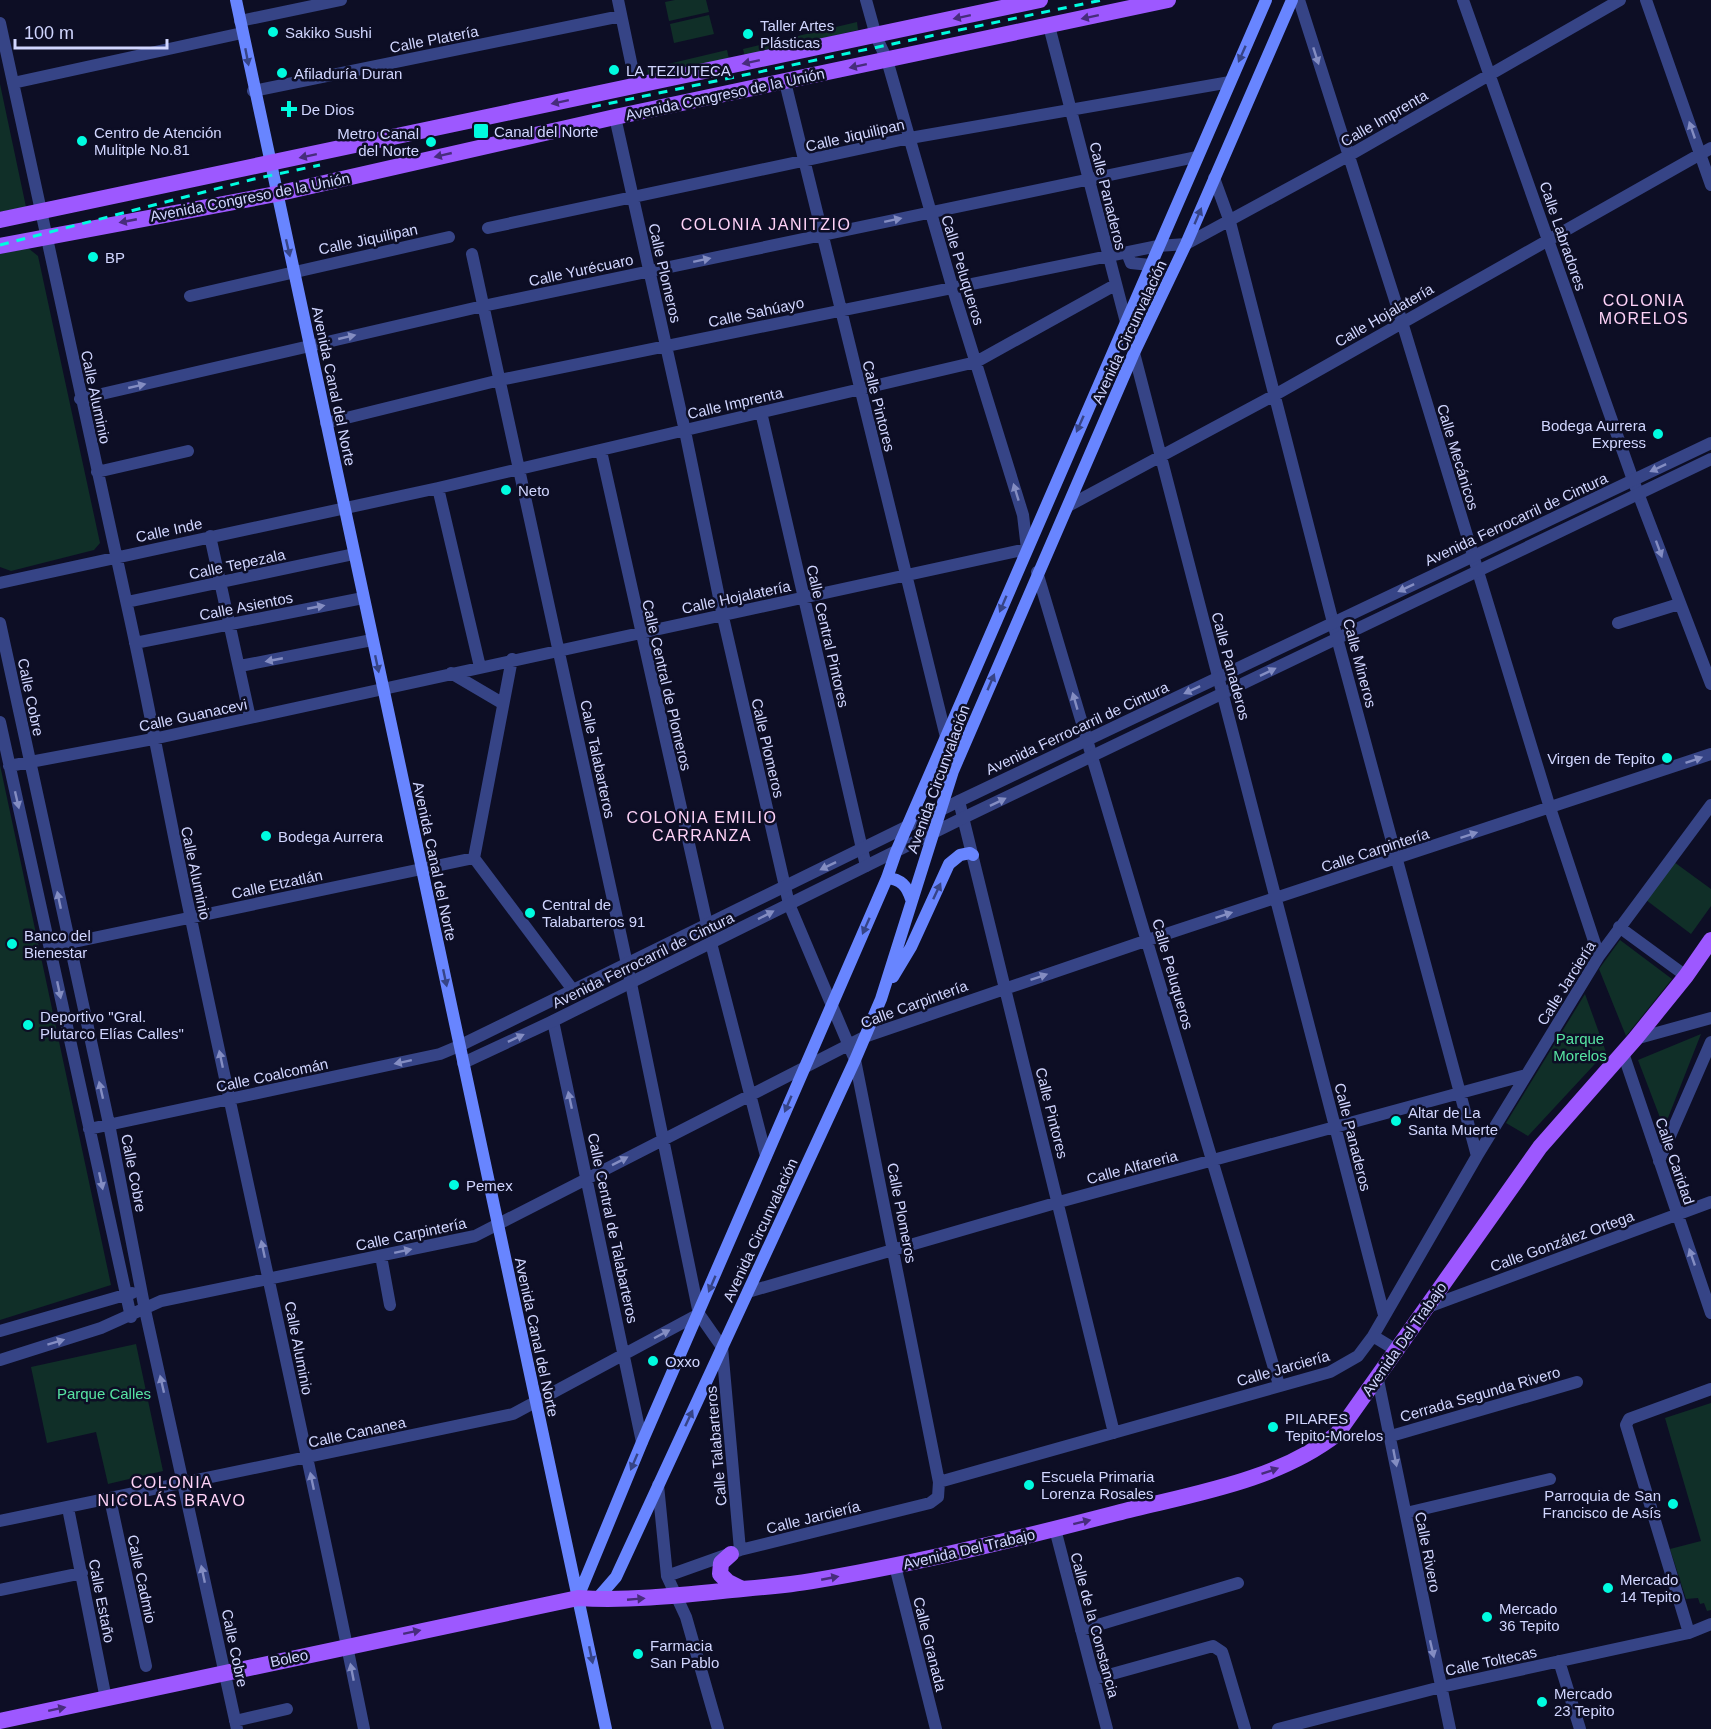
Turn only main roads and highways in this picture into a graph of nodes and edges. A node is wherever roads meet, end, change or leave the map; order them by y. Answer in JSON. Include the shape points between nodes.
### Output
{"nodes":[{"id":1,"x":236,"y":0,"type":"edge"},
{"id":2,"x":1040,"y":0,"type":"edge"},
{"id":3,"x":1168,"y":0,"type":"edge"},
{"id":4,"x":1266,"y":0,"type":"edge"},
{"id":5,"x":1292,"y":0,"type":"edge"},
{"id":6,"x":270,"y":164,"type":"junction"},
{"id":7,"x":276,"y":194,"type":"junction"},
{"id":8,"x":0,"y":220,"type":"edge"},
{"id":9,"x":0,"y":246,"type":"edge"},
{"id":10,"x":973,"y":855,"type":"road end"},
{"id":11,"x":887,"y":878,"type":"junction"},
{"id":12,"x":911,"y":899,"type":"junction"},
{"id":13,"x":1711,"y":940,"type":"edge"},
{"id":14,"x":880,"y":999,"type":"junction"},
{"id":15,"x":735,"y":1552,"type":"road end"},
{"id":16,"x":742,"y":1589,"type":"junction"},
{"id":17,"x":578,"y":1598,"type":"junction"},
{"id":18,"x":596,"y":1600,"type":"junction"},
{"id":19,"x":0,"y":1721,"type":"edge"},
{"id":20,"x":606,"y":1729,"type":"edge"}],
"edges":[{"from":1,"to":6,"type":"main road","name":"Avenida Canal del Norte","one_way":true},
{"from":2,"to":6,"type":"main road","name":"Avenida Congreso de la Unión","one_way":true},
{"from":3,"to":7,"type":"main road","name":"Avenida Congreso de la Unión","one_way":true,"via":[[615,117]]},
{"from":4,"to":11,"type":"main road","name":"Avenida Circunvalación","one_way":true},
{"from":12,"to":5,"type":"main road","name":"Avenida Circunvalación","one_way":true,"via":[[938,812],[1037,573]]},
{"from":6,"to":7,"type":"main road","name":"Avenida Canal del Norte"},
{"from":6,"to":8,"type":"main road","name":"Avenida Congreso de la Unión"},
{"from":7,"to":9,"type":"main road","name":"Avenida Congreso de la Unión","one_way":true},
{"from":7,"to":17,"type":"main road","name":"Avenida Canal del Norte","one_way":true},
{"from":14,"to":10,"type":"main road","one_way":true,"via":[[911,947],[949,864],[960,855]]},
{"from":11,"to":12,"type":"main road","via":[[904,884]]},
{"from":11,"to":17,"type":"main road","name":"Avenida Circunvalación","one_way":true},
{"from":12,"to":14,"type":"main road","name":"Avenida Circunvalación"},
{"from":16,"to":13,"type":"main road","name":"Avenida Del Trabajo","one_way":true,"via":[[810,1582],[895,1566],[1055,1529],[1221,1486],[1278,1468],[1314,1451],[1337,1434],[1540,1147],[1635,1039]]},
{"from":18,"to":14,"type":"main road","name":"Avenida Circunvalación","one_way":true,"via":[[616,1577]]},
{"from":15,"to":16,"type":"main road","via":[[721,1563],[720,1574]]},
{"from":18,"to":16,"type":"main road","name":"Avenida Del Trabajo","one_way":true},
{"from":17,"to":18,"type":"main road","name":"Avenida Del Trabajo"},
{"from":19,"to":17,"type":"main road","name":"Boleo","one_way":true},
{"from":17,"to":20,"type":"main road","name":"Avenida Canal del Norte","one_way":true}]}
